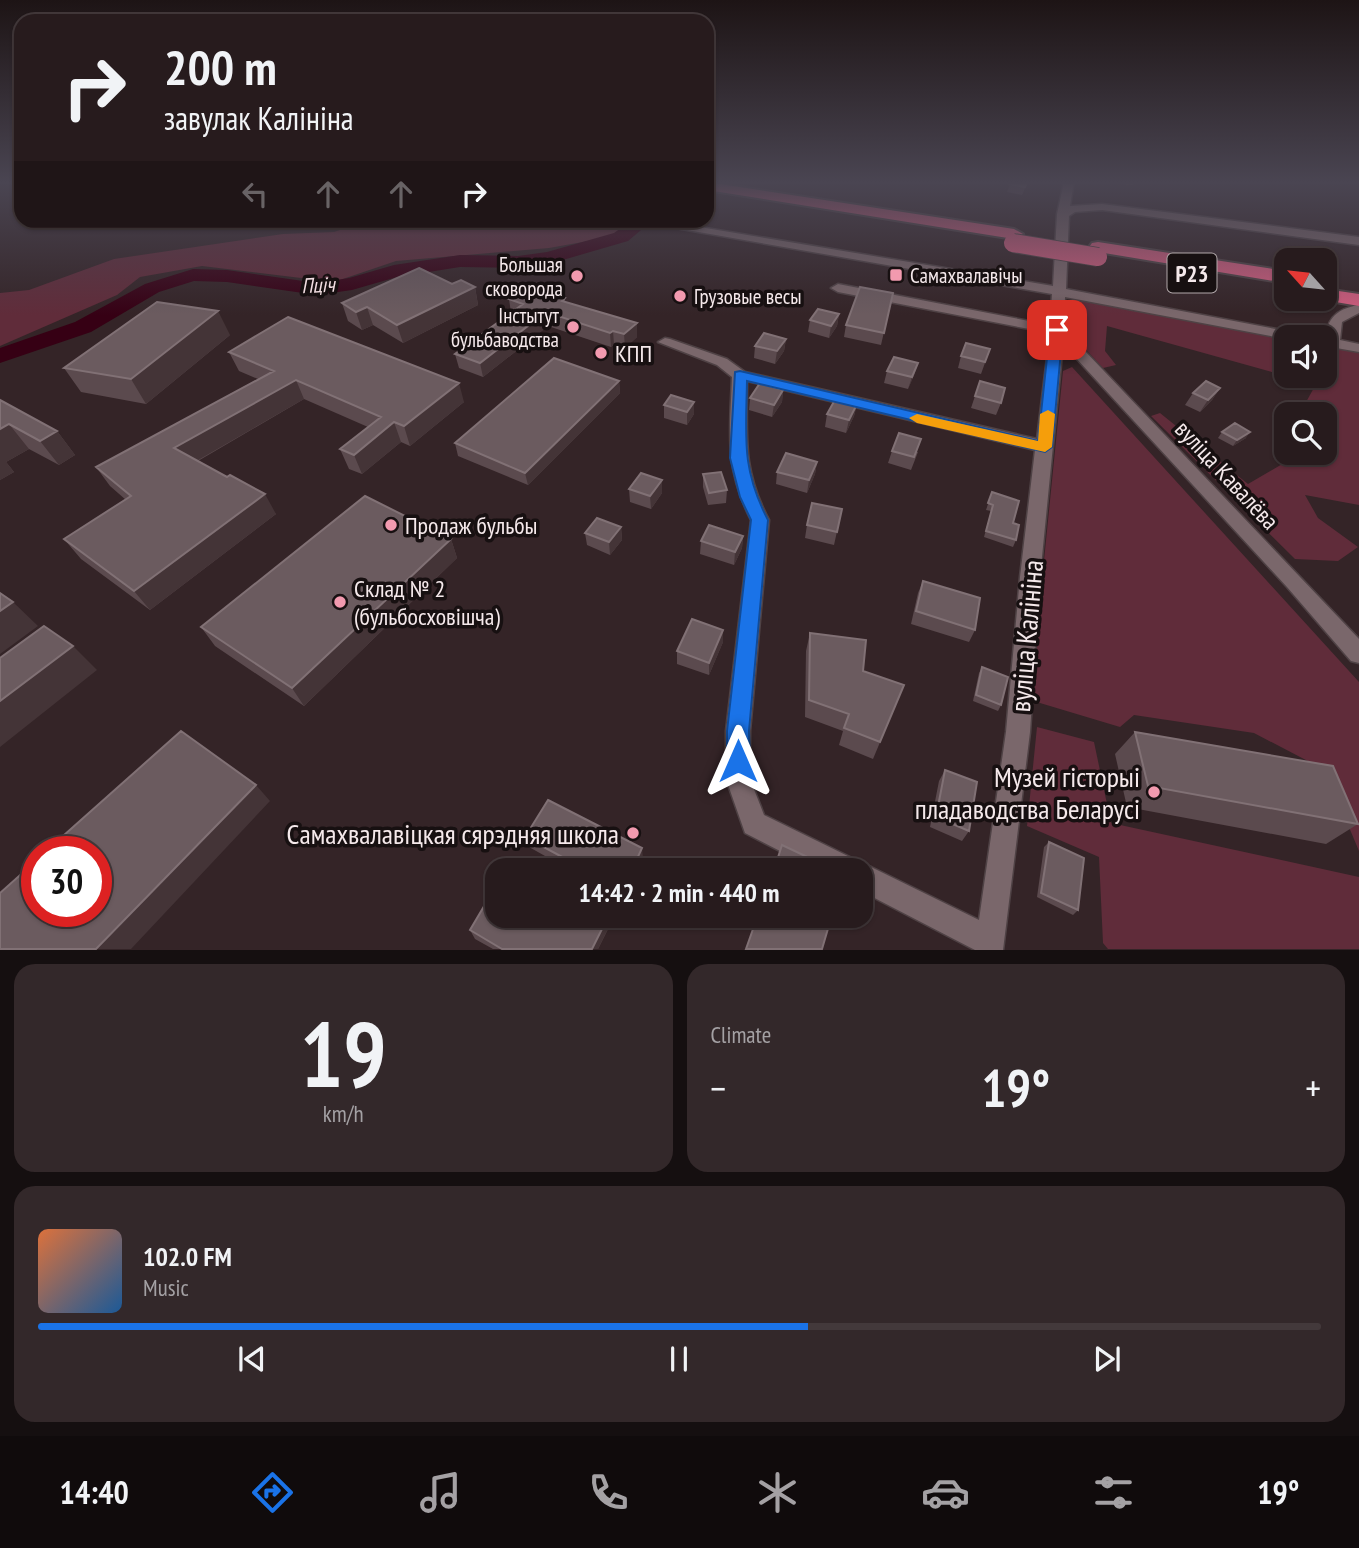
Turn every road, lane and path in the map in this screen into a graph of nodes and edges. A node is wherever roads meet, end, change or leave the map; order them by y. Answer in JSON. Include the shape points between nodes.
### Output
{"nodes":[{"id":1,"x":935,"y":226,"type":"edge"},
{"id":2,"x":1062,"y":226,"type":"edge"},
{"id":3,"x":1248,"y":226,"type":"edge"},
{"id":4,"x":675,"y":228,"type":"edge"},
{"id":5,"x":1359,"y":241,"type":"edge"},
{"id":6,"x":1098,"y":252,"type":"junction"},
{"id":7,"x":1274,"y":276,"type":"edge"},
{"id":8,"x":1274,"y":286,"type":"edge"},
{"id":9,"x":1337,"y":286,"type":"edge"},
{"id":10,"x":838,"y":288,"type":"dead end"},
{"id":11,"x":1359,"y":289,"type":"edge"},
{"id":12,"x":1057,"y":291,"type":"junction"},
{"id":13,"x":1337,"y":297,"type":"edge"},
{"id":14,"x":1359,"y":300,"type":"edge"},
{"id":15,"x":1359,"y":309,"type":"edge"},
{"id":16,"x":1332,"y":325,"type":"edge"},
{"id":17,"x":1057,"y":330,"type":"junction"},
{"id":18,"x":1274,"y":333,"type":"edge"},
{"id":19,"x":664,"y":342,"type":"dead end"},
{"id":20,"x":1337,"y":344,"type":"edge"},
{"id":21,"x":1359,"y":348,"type":"edge"},
{"id":22,"x":740,"y":375,"type":"junction"},
{"id":23,"x":1045,"y":447,"type":"junction"},
{"id":24,"x":1359,"y":654,"type":"edge"},
{"id":25,"x":822,"y":858,"type":"edge"},
{"id":26,"x":873,"y":883,"type":"edge"},
{"id":27,"x":989,"y":945,"type":"edge"}],
"edges":[{"from":1,"to":6,"type":"highway","number":"Р23","bridge":true},
{"from":2,"to":12,"type":"street","name":"вуліца Калініна"},
{"from":3,"to":5,"type":"street"},
{"from":4,"to":12,"type":"street"},
{"from":6,"to":7,"type":"highway","number":"Р23"},
{"from":6,"to":8,"type":"highway","number":"Р23"},
{"from":9,"to":11,"type":"highway"},
{"from":10,"to":17,"type":"street"},
{"from":12,"to":17,"type":"street","name":"вуліца Калініна"},
{"from":12,"to":18,"type":"street"},
{"from":13,"to":14,"type":"highway"},
{"from":15,"to":16,"type":"street"},
{"from":17,"to":23,"type":"street","name":"вуліца Калініна"},
{"from":17,"to":24,"type":"street","name":"вуліца Кавалёва"},
{"from":19,"to":22,"type":"street","via":[[722,362]]},
{"from":20,"to":21,"type":"street"},
{"from":22,"to":23,"type":"street"},
{"from":22,"to":25,"type":"street","via":[[738,458],[748,497],[760,520],[738,731],[738,779],[754,824]]},
{"from":23,"to":27,"type":"street","name":"вуліца Калініна","via":[[1018,732]]},
{"from":26,"to":27,"type":"street","name":"вуліца Калініна"}]}
